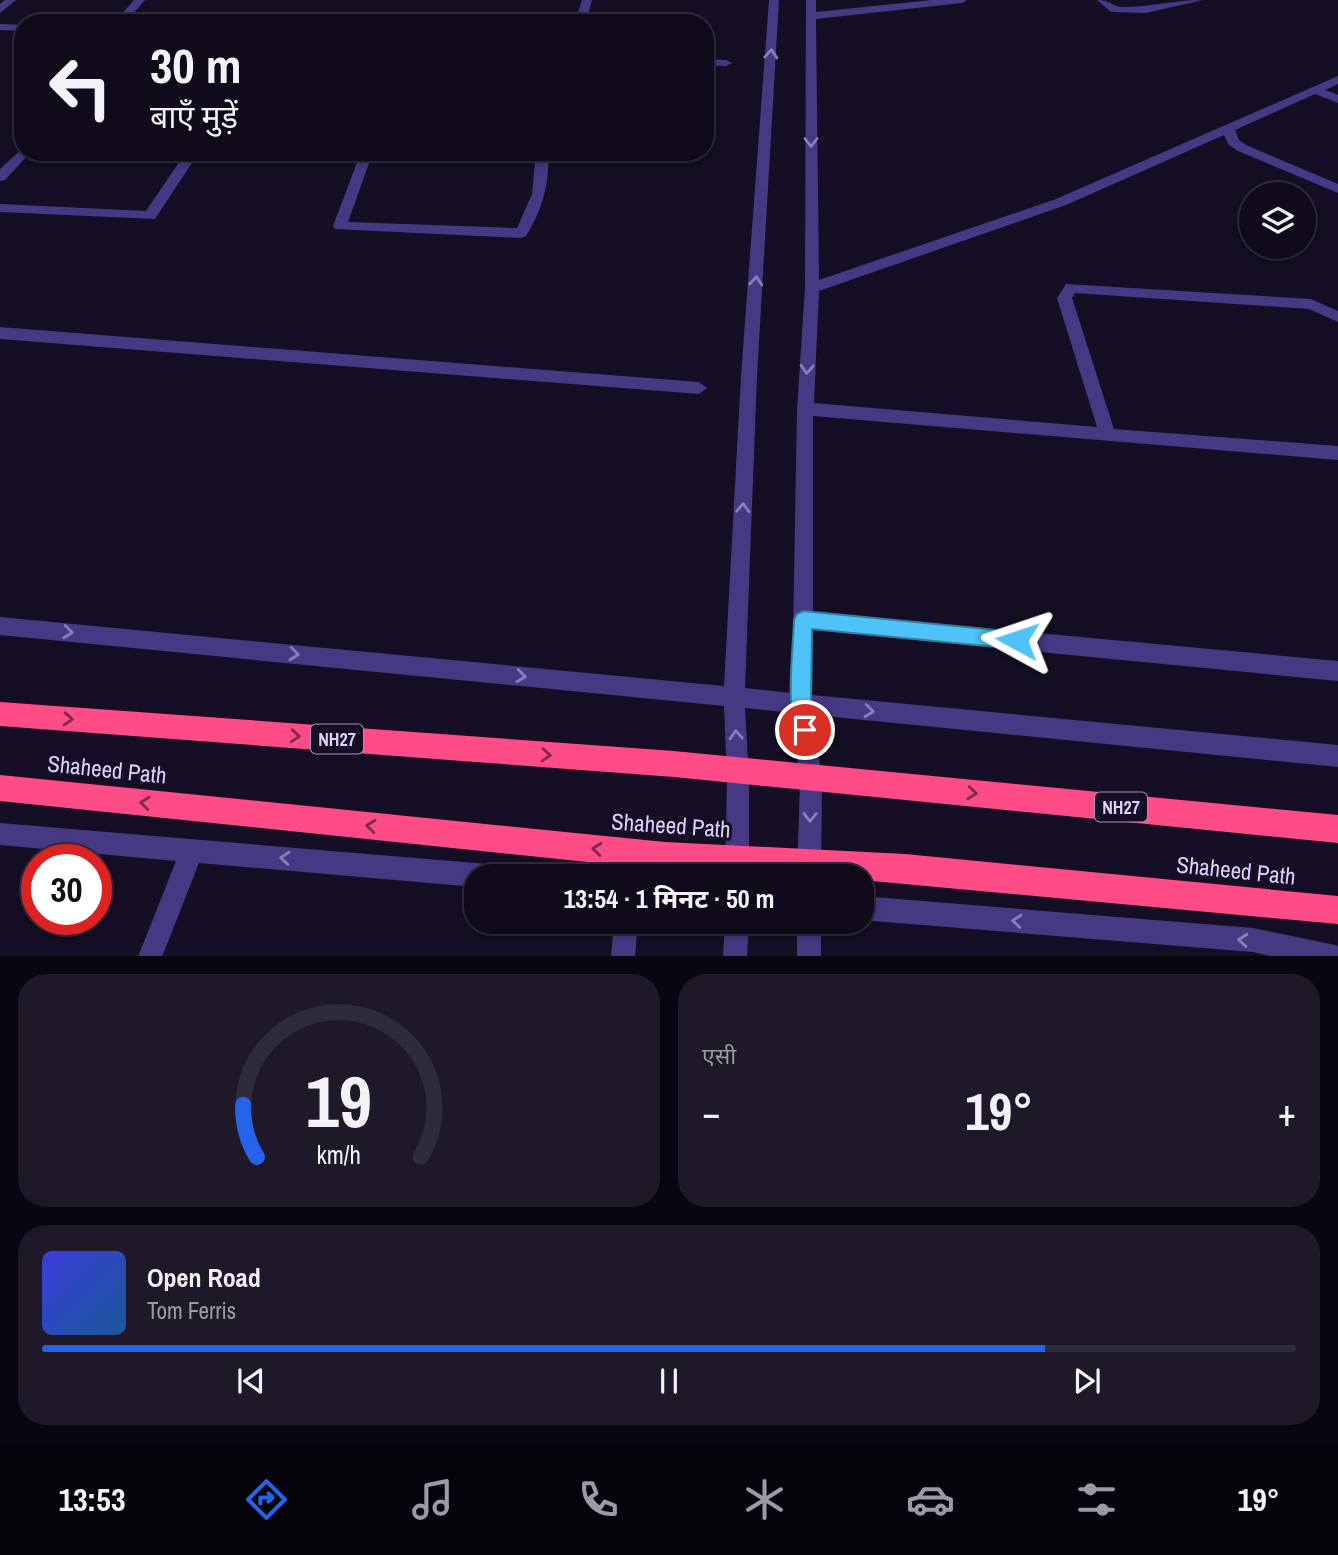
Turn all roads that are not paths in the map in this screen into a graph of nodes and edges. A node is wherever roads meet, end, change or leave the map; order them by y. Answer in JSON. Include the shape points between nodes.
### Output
{"nodes":[{"id":1,"x":11,"y":0,"type":"edge"},
{"id":2,"x":140,"y":0,"type":"edge"},
{"id":3,"x":774,"y":0,"type":"edge"},
{"id":4,"x":961,"y":0,"type":"edge"},
{"id":5,"x":1102,"y":0,"type":"edge"},
{"id":6,"x":1198,"y":0,"type":"edge"},
{"id":7,"x":811,"y":8,"type":"edge"},
{"id":8,"x":0,"y":10,"type":"edge"},
{"id":9,"x":127,"y":14,"type":"edge"},
{"id":10,"x":714,"y":62,"type":"edge"},
{"id":11,"x":726,"y":62,"type":"dead end"},
{"id":12,"x":1338,"y":80,"type":"edge"},
{"id":13,"x":1315,"y":90,"type":"junction"},
{"id":14,"x":1338,"y":99,"type":"edge"},
{"id":15,"x":1228,"y":129,"type":"junction"},
{"id":16,"x":15,"y":161,"type":"edge"},
{"id":17,"x":187,"y":161,"type":"edge"},
{"id":18,"x":365,"y":161,"type":"edge"},
{"id":19,"x":543,"y":161,"type":"edge"},
{"id":20,"x":0,"y":177,"type":"edge"},
{"id":21,"x":1338,"y":189,"type":"edge"},
{"id":22,"x":0,"y":208,"type":"edge"},
{"id":23,"x":812,"y":288,"type":"junction"},
{"id":24,"x":1338,"y":317,"type":"edge"},
{"id":25,"x":0,"y":333,"type":"edge"},
{"id":26,"x":699,"y":388,"type":"dead end"},
{"id":27,"x":805,"y":409,"type":"junction"},
{"id":28,"x":1108,"y":435,"type":"junction"},
{"id":29,"x":1338,"y":453,"type":"edge"},
{"id":30,"x":803,"y":620,"type":"junction"},
{"id":31,"x":0,"y":625,"type":"edge"},
{"id":32,"x":1338,"y":671,"type":"edge"},
{"id":33,"x":734,"y":697,"type":"junction"},
{"id":34,"x":802,"y":704,"type":"junction"},
{"id":35,"x":0,"y":714,"type":"edge"},
{"id":36,"x":1338,"y":757,"type":"edge"},
{"id":37,"x":0,"y":788,"type":"edge"},
{"id":38,"x":1338,"y":829,"type":"edge"},
{"id":39,"x":0,"y":834,"type":"edge"},
{"id":40,"x":192,"y":850,"type":"junction"},
{"id":41,"x":737,"y":864,"type":"edge"},
{"id":42,"x":810,"y":864,"type":"edge"},
{"id":43,"x":464,"y":874,"type":"edge"},
{"id":44,"x":874,"y":909,"type":"edge"},
{"id":45,"x":1338,"y":910,"type":"edge"},
{"id":46,"x":625,"y":934,"type":"edge"},
{"id":47,"x":736,"y":934,"type":"edge"},
{"id":48,"x":809,"y":934,"type":"edge"},
{"id":49,"x":150,"y":956,"type":"edge"},
{"id":50,"x":623,"y":956,"type":"edge"},
{"id":51,"x":735,"y":956,"type":"edge"},
{"id":52,"x":808,"y":956,"type":"edge"},
{"id":53,"x":1330,"y":956,"type":"edge"}],
"edges":[{"from":1,"to":8,"type":"street"},
{"from":2,"to":9,"type":"street"},
{"from":33,"to":3,"type":"street","one_way":true},
{"from":4,"to":7,"type":"street"},
{"from":5,"to":6,"type":"street","via":[[1115,10],[1146,10]]},
{"from":7,"to":23,"type":"street","one_way":true},
{"from":10,"to":11,"type":"street"},
{"from":12,"to":13,"type":"street"},
{"from":13,"to":14,"type":"street"},
{"from":13,"to":15,"type":"street"},
{"from":15,"to":21,"type":"street","via":[[1242,148]]},
{"from":15,"to":23,"type":"street","via":[[1061,202]]},
{"from":16,"to":20,"type":"street"},
{"from":17,"to":22,"type":"street","via":[[150,216]]},
{"from":18,"to":19,"type":"street","via":[[340,226],[521,233],[532,217]]},
{"from":23,"to":27,"type":"street","one_way":true},
{"from":24,"to":28,"type":"street","via":[[1311,304],[1071,288],[1064,298]]},
{"from":25,"to":26,"type":"street"},
{"from":27,"to":28,"type":"street"},
{"from":27,"to":30,"type":"street"},
{"from":28,"to":29,"type":"street"},
{"from":30,"to":32,"type":"street"},
{"from":30,"to":34,"type":"street"},
{"from":31,"to":33,"type":"street","one_way":true},
{"from":33,"to":34,"type":"street"},
{"from":41,"to":33,"type":"street","one_way":true},
{"from":34,"to":36,"type":"street","one_way":true},
{"from":34,"to":42,"type":"street","one_way":true,"via":[[811,781]]},
{"from":35,"to":38,"type":"highway","number":"NH27","one_way":true,"via":[[674,764]]},
{"from":45,"to":37,"type":"highway","name":"Shaheed Path","one_way":true,"via":[[905,868],[665,856]]},
{"from":39,"to":40,"type":"street"},
{"from":43,"to":40,"type":"street","one_way":true},
{"from":40,"to":49,"type":"street"},
{"from":53,"to":44,"type":"street","one_way":true,"via":[[1253,940]]},
{"from":46,"to":50,"type":"street"},
{"from":47,"to":51,"type":"street"},
{"from":48,"to":52,"type":"street"}]}
